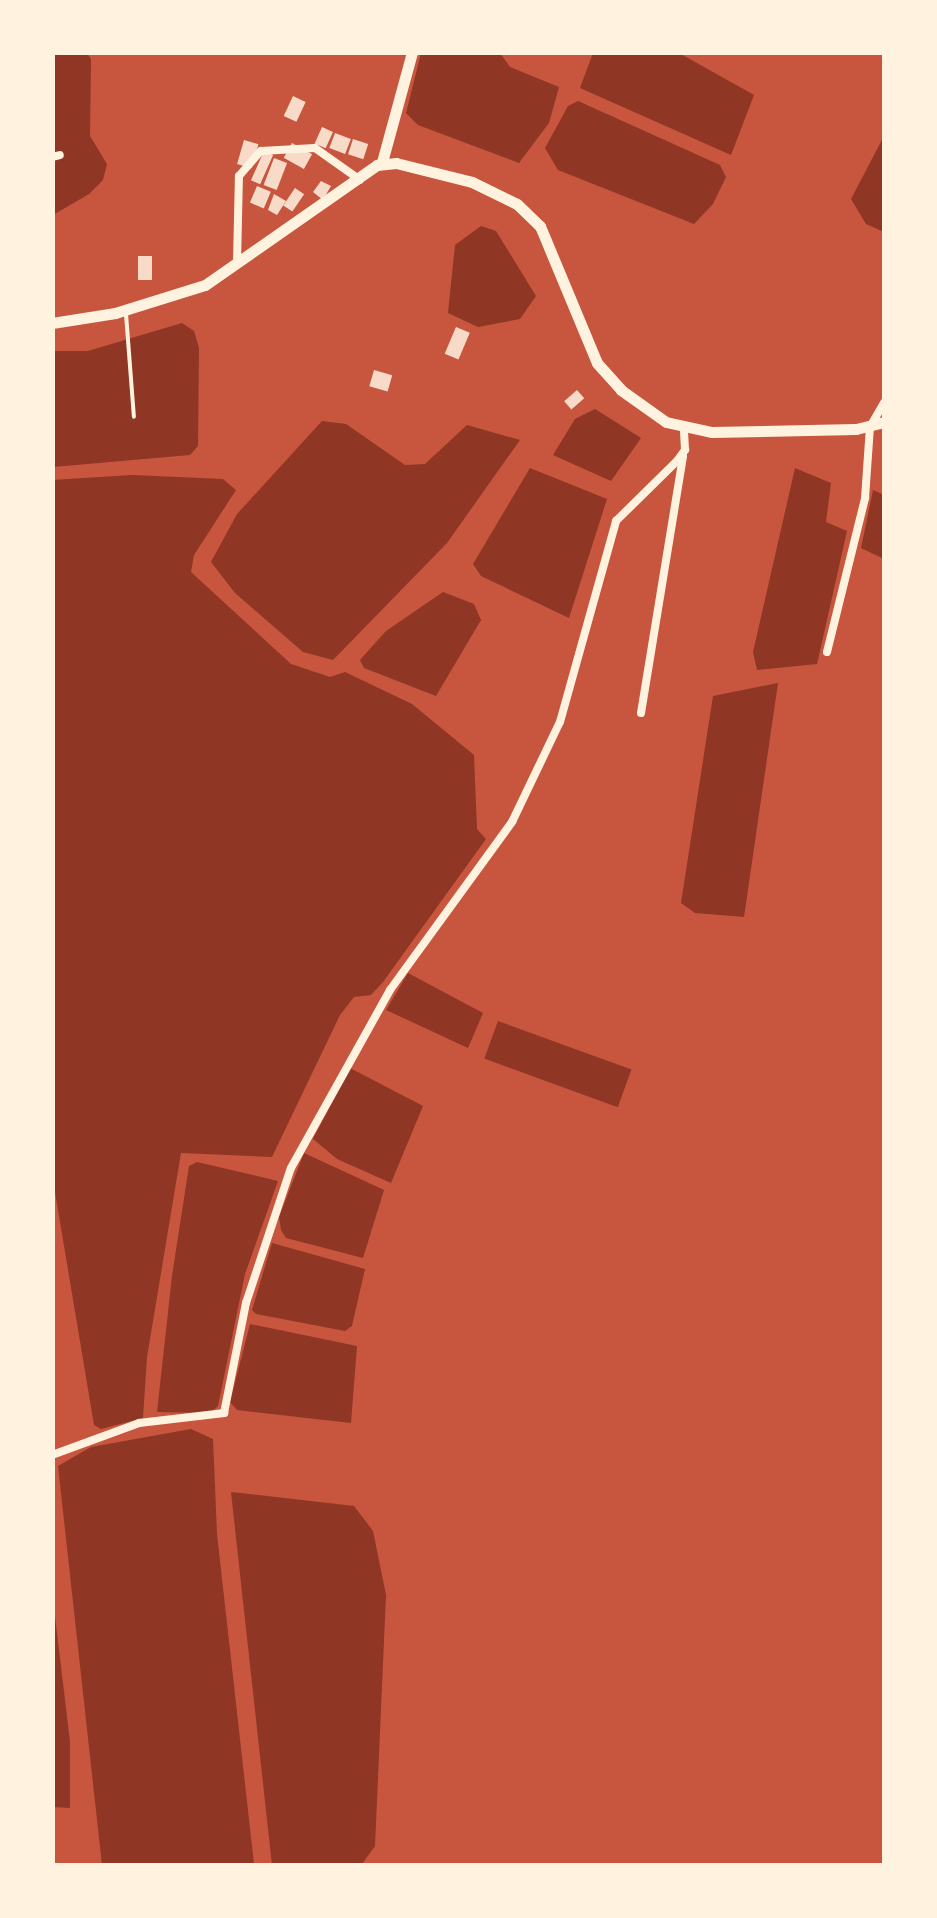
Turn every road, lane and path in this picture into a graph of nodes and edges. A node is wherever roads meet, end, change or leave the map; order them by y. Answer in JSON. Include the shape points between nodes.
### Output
{"nodes":[{"id":1,"x":412,"y":52,"type":"edge"},
{"id":2,"x":382,"y":162,"type":"junction"},
{"id":3,"x":360,"y":180,"type":"junction"},
{"id":4,"x":236,"y":262,"type":"junction"},
{"id":5,"x":126,"y":310,"type":"junction"},
{"id":6,"x":52,"y":323,"type":"edge"},
{"id":7,"x":884,"y":403,"type":"edge"},
{"id":8,"x":134,"y":417,"type":"dead end"},
{"id":9,"x":884,"y":422,"type":"edge"},
{"id":10,"x":870,"y":427,"type":"junction"},
{"id":11,"x":684,"y":429,"type":"junction"},
{"id":12,"x":684,"y":450,"type":"junction"},
{"id":13,"x":827,"y":652,"type":"dead end"},
{"id":14,"x":641,"y":712,"type":"dead end"},
{"id":15,"x":52,"y":1454,"type":"edge"}],
"edges":[{"from":1,"to":2,"type":"main road"},
{"from":2,"to":3,"type":"main road"},
{"from":2,"to":11,"type":"main road","via":[[472,182],[516,204],[540,226],[608,377]]},
{"from":3,"to":4,"type":"main road"},
{"from":3,"to":4,"type":"street","via":[[314,148],[261,151],[239,176]]},
{"from":4,"to":5,"type":"main road","via":[[205,285]]},
{"from":5,"to":6,"type":"main road"},
{"from":5,"to":8,"type":"lane"},
{"from":7,"to":10,"type":"street"},
{"from":9,"to":10,"type":"main road"},
{"from":10,"to":11,"type":"main road"},
{"from":10,"to":13,"type":"street","via":[[865,498]]},
{"from":11,"to":12,"type":"street"},
{"from":12,"to":14,"type":"street"},
{"from":12,"to":15,"type":"street","via":[[616,521],[560,722],[512,822],[390,990],[291,1168],[246,1303],[224,1413],[138,1423]]}]}
